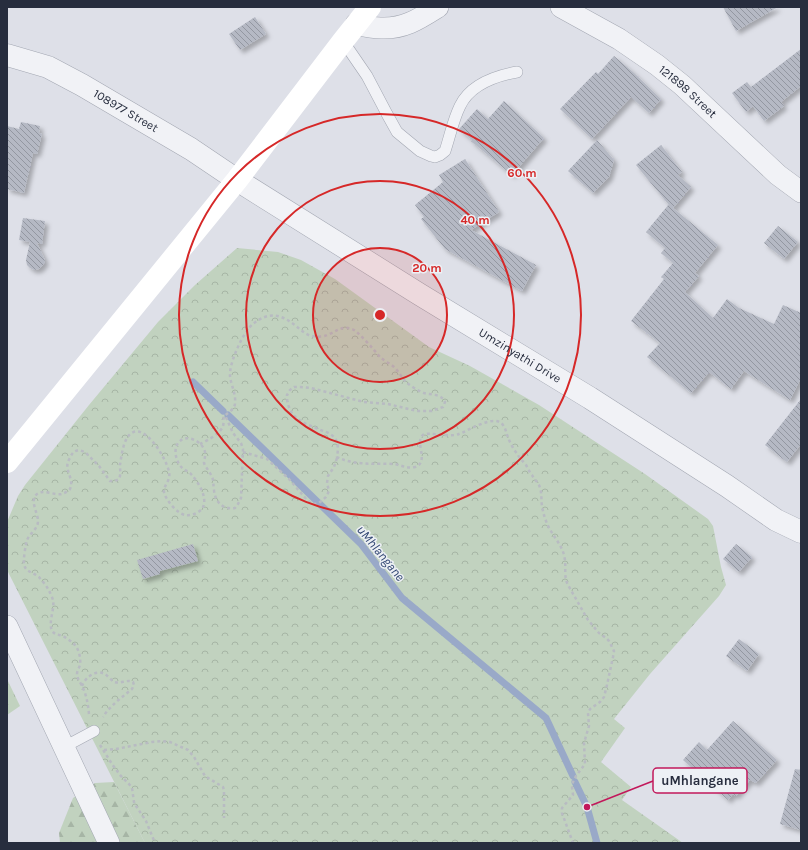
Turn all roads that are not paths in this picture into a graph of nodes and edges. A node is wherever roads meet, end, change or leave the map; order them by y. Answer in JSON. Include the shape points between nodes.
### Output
{"nodes":[{"id":1,"x":370,"y":7,"type":"edge"},
{"id":2,"x":438,"y":7,"type":"edge"},
{"id":3,"x":561,"y":7,"type":"edge"},
{"id":4,"x":349,"y":33,"type":"junction"},
{"id":5,"x":7,"y":55,"type":"edge"},
{"id":6,"x":517,"y":72,"type":"dead end"},
{"id":7,"x":237,"y":180,"type":"junction"},
{"id":8,"x":801,"y":192,"type":"edge"},
{"id":9,"x":7,"y":462,"type":"edge"},
{"id":10,"x":801,"y":532,"type":"edge"},
{"id":11,"x":7,"y":626,"type":"edge"},
{"id":12,"x":94,"y":731,"type":"road end"},
{"id":13,"x":64,"y":747,"type":"junction"},
{"id":14,"x":109,"y":843,"type":"edge"}],
"edges":[{"from":1,"to":4,"type":"main road"},
{"from":2,"to":4,"type":"street","via":[[405,25]]},
{"from":3,"to":8,"type":"street","name":"121898 Street","via":[[619,39],[657,65],[682,85],[778,175]]},
{"from":4,"to":6,"type":"lane","via":[[367,76],[397,132],[420,151],[435,157],[445,151],[465,98],[491,79]]},
{"from":4,"to":7,"type":"main road"},
{"from":5,"to":7,"type":"street","name":"108977 Street","via":[[48,67],[82,85],[192,149]]},
{"from":7,"to":9,"type":"main road"},
{"from":7,"to":10,"type":"street","name":"Umzinyathi Drive","via":[[590,398],[776,520]]},
{"from":11,"to":13,"type":"street"},
{"from":12,"to":13,"type":"lane"},
{"from":13,"to":14,"type":"street"}]}
